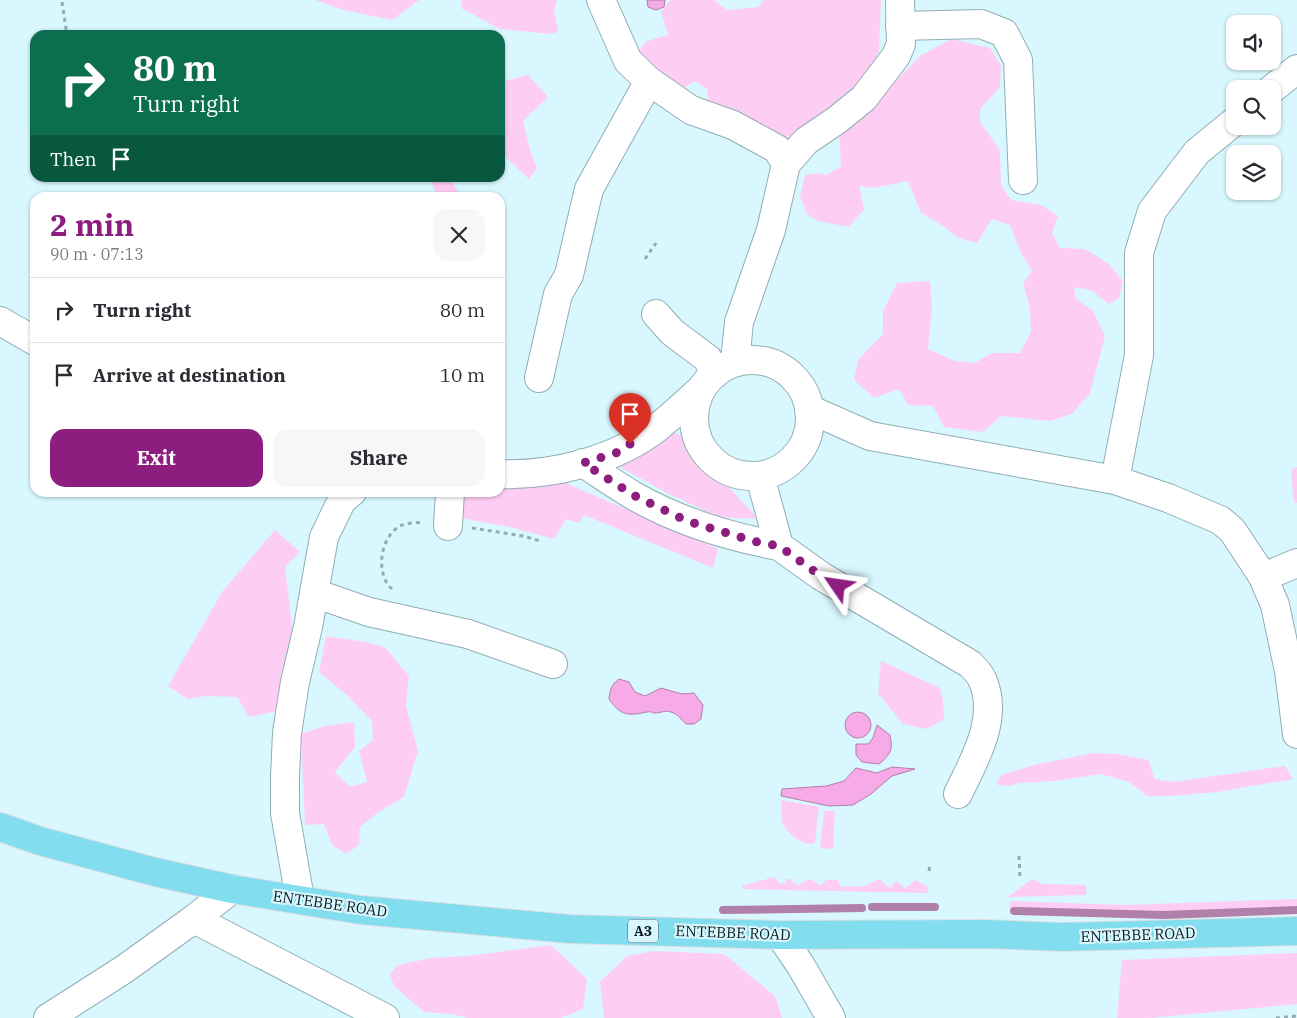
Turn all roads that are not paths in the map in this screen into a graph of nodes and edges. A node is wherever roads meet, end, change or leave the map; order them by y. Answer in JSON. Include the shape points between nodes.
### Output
{"nodes":[{"id":1,"x":601,"y":0,"type":"edge"},
{"id":2,"x":900,"y":13,"type":"edge"},
{"id":3,"x":1297,"y":68,"type":"edge"},
{"id":4,"x":648,"y":81,"type":"junction"},
{"id":5,"x":1281,"y":81,"type":"edge"},
{"id":6,"x":1226,"y":129,"type":"edge"},
{"id":7,"x":786,"y":164,"type":"junction"},
{"id":8,"x":1023,"y":180,"type":"dead end"},
{"id":9,"x":656,"y":314,"type":"dead end"},
{"id":10,"x":0,"y":321,"type":"edge"},
{"id":11,"x":30,"y":338,"type":"edge"},
{"id":12,"x":717,"y":375,"type":"junction"},
{"id":13,"x":539,"y":378,"type":"dead end"},
{"id":14,"x":809,"y":409,"type":"junction"},
{"id":15,"x":583,"y":463,"type":"junction"},
{"id":16,"x":505,"y":474,"type":"edge"},
{"id":17,"x":760,"y":476,"type":"junction"},
{"id":18,"x":1115,"y":480,"type":"junction"},
{"id":19,"x":346,"y":497,"type":"edge"},
{"id":20,"x":450,"y":497,"type":"edge"},
{"id":21,"x":448,"y":526,"type":"road end"},
{"id":22,"x":779,"y":546,"type":"junction"},
{"id":23,"x":1297,"y":563,"type":"edge"},
{"id":24,"x":1263,"y":577,"type":"junction"},
{"id":25,"x":314,"y":592,"type":"junction"},
{"id":26,"x":553,"y":664,"type":"dead end"},
{"id":27,"x":1297,"y":734,"type":"edge"},
{"id":28,"x":958,"y":794,"type":"dead end"},
{"id":29,"x":0,"y":827,"type":"edge"},
{"id":30,"x":232,"y":890,"type":"junction"},
{"id":31,"x":300,"y":899,"type":"junction"},
{"id":32,"x":194,"y":919,"type":"junction"},
{"id":33,"x":1297,"y":931,"type":"edge"},
{"id":34,"x":780,"y":935,"type":"junction"},
{"id":35,"x":48,"y":1018,"type":"edge"},
{"id":36,"x":385,"y":1018,"type":"edge"},
{"id":37,"x":831,"y":1018,"type":"edge"}],
"edges":[{"from":1,"to":4,"type":"street","via":[[628,61]]},
{"from":2,"to":7,"type":"street","via":[[901,44],[896,56],[864,98],[806,141]]},
{"from":2,"to":8,"type":"street","via":[[981,24],[1004,33],[1018,60]]},
{"from":3,"to":5,"type":"street"},
{"from":4,"to":7,"type":"street","via":[[691,110],[733,125],[777,149]]},
{"from":4,"to":13,"type":"street","via":[[589,190],[569,275],[558,294]]},
{"from":6,"to":18,"type":"street","via":[[1198,152],[1152,211],[1139,254],[1139,355]]},
{"from":7,"to":12,"type":"street","via":[[770,230]]},
{"from":9,"to":12,"type":"street","via":[[672,332],[708,359]]},
{"from":10,"to":11,"type":"street"},
{"from":12,"to":14,"type":"street","via":[[755,360],[774,364],[791,374],[803,390]]},
{"from":12,"to":15,"type":"street","via":[[657,428],[616,453]]},
{"from":12,"to":17,"type":"street","via":[[694,410],[695,431],[704,451],[719,466],[738,475]]},
{"from":14,"to":17,"type":"street","via":[[809,429],[802,448],[789,463]]},
{"from":14,"to":18,"type":"street","via":[[870,436]]},
{"from":15,"to":16,"type":"street","via":[[558,470]]},
{"from":15,"to":22,"type":"street","via":[[635,496],[687,521]]},
{"from":17,"to":22,"type":"street"},
{"from":18,"to":24,"type":"street","via":[[1220,520],[1232,530]]},
{"from":19,"to":25,"type":"street","via":[[324,537]]},
{"from":20,"to":21,"type":"street"},
{"from":22,"to":28,"type":"street","via":[[821,576],[970,664],[982,678],[989,703],[985,734]]},
{"from":23,"to":24,"type":"street"},
{"from":24,"to":27,"type":"street","via":[[1275,605],[1282,634]]},
{"from":25,"to":26,"type":"street","via":[[369,612],[468,634]]},
{"from":25,"to":31,"type":"street","via":[[295,682],[284,777],[286,812]]},
{"from":29,"to":30,"type":"main road","name":"ENTEBBE ROAD","number":"A3","via":[[154,872]]},
{"from":30,"to":31,"type":"main road","name":"ENTEBBE ROAD","number":"A3"},
{"from":30,"to":32,"type":"street"},
{"from":31,"to":34,"type":"main road","name":"ENTEBBE ROAD","number":"A3","via":[[361,910],[570,929]]},
{"from":32,"to":35,"type":"street"},
{"from":32,"to":36,"type":"street"},
{"from":33,"to":34,"type":"main road","name":"ENTEBBE ROAD","number":"A3","via":[[1062,937]]},
{"from":34,"to":37,"type":"street"}]}
